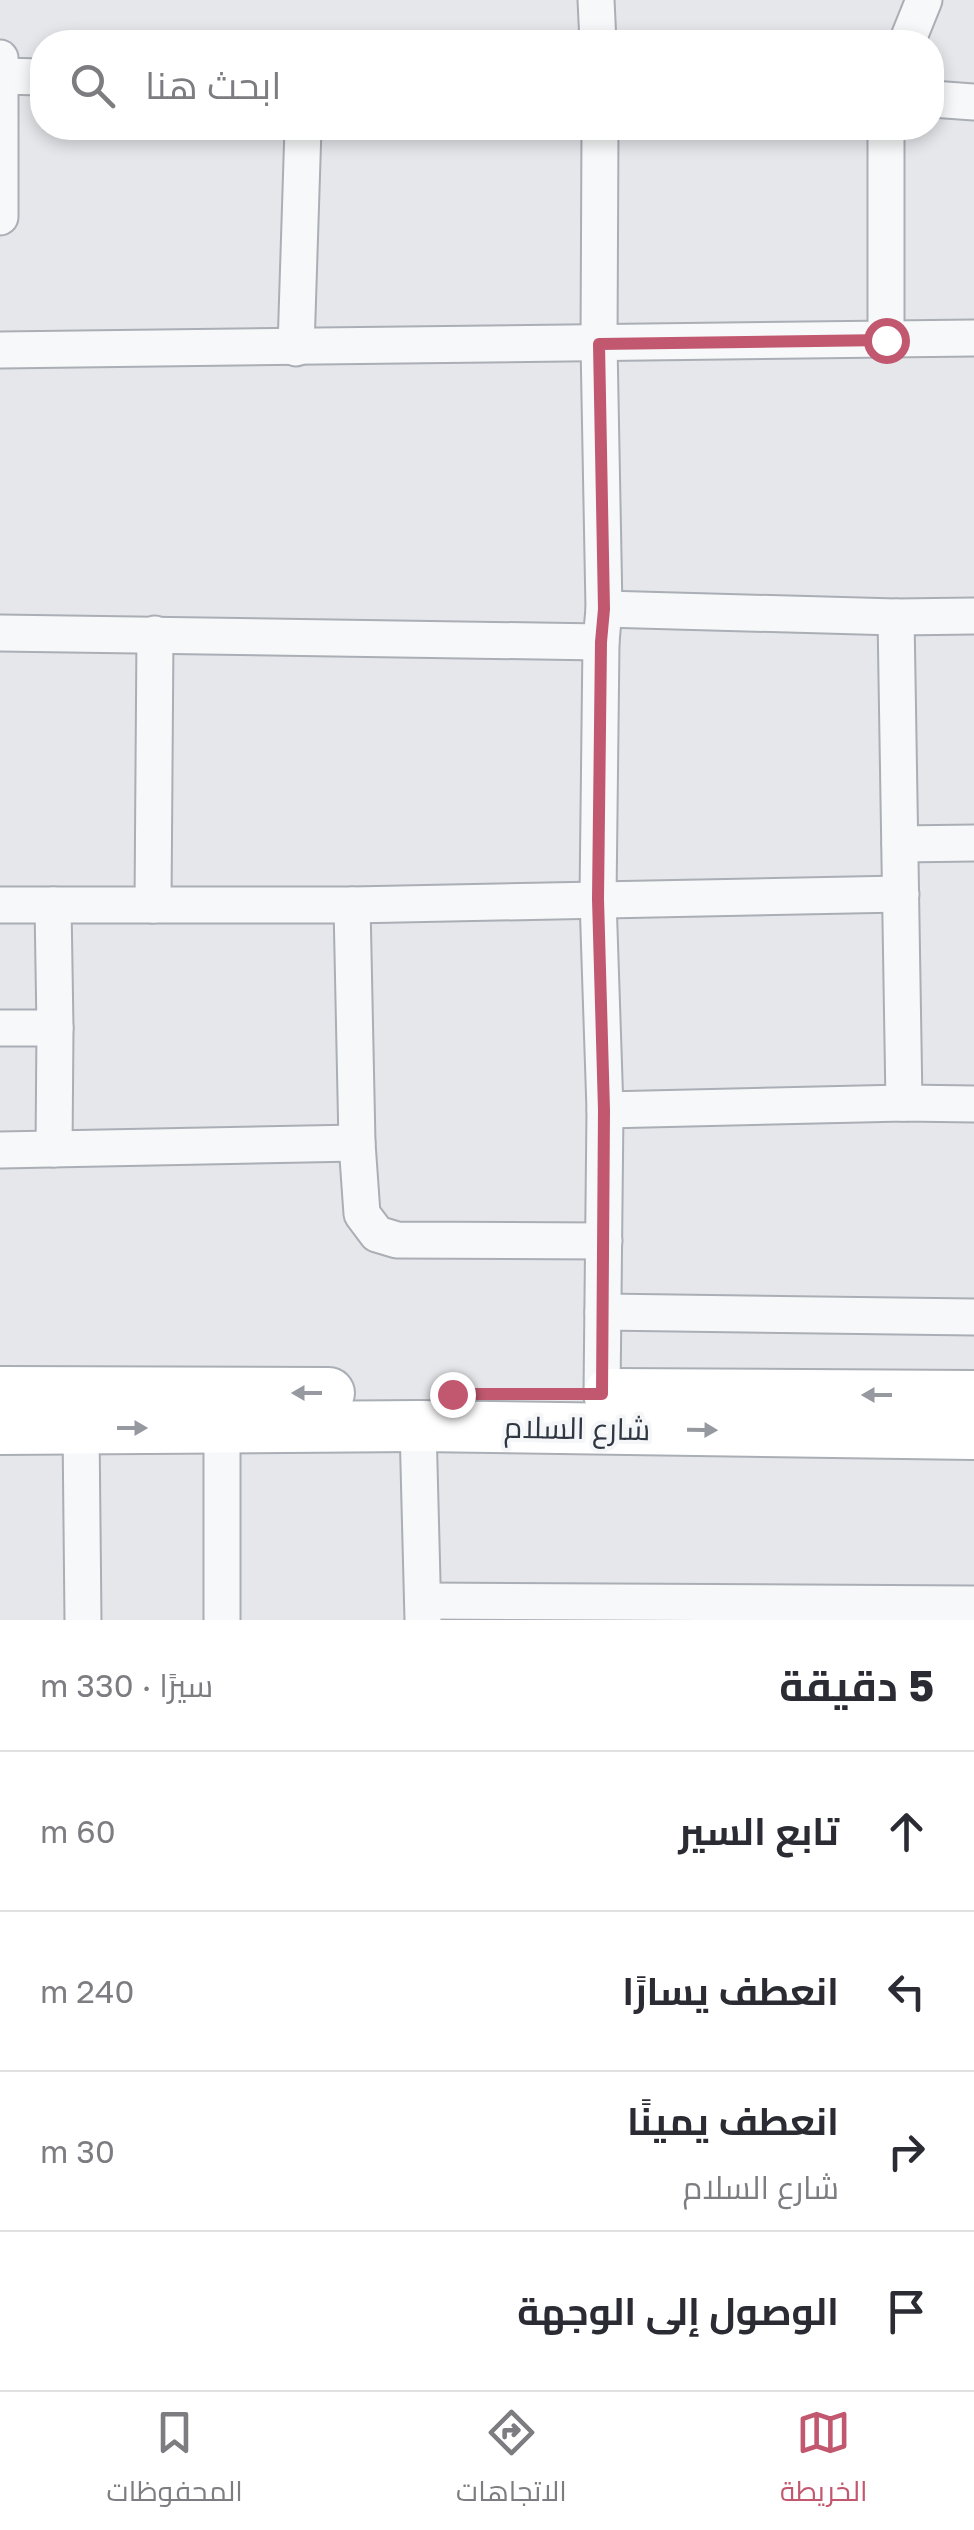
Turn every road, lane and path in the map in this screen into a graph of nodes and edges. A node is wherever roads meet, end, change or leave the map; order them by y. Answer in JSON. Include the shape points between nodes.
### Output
{"nodes":[{"id":1,"x":596,"y":0,"type":"edge"},
{"id":2,"x":924,"y":0,"type":"edge"},
{"id":3,"x":597,"y":30,"type":"edge"},
{"id":4,"x":912,"y":30,"type":"edge"},
{"id":5,"x":0,"y":58,"type":"edge"},
{"id":6,"x":0,"y":76,"type":"edge"},
{"id":7,"x":30,"y":76,"type":"edge"},
{"id":8,"x":944,"y":100,"type":"edge"},
{"id":9,"x":974,"y":102,"type":"edge"},
{"id":10,"x":303,"y":140,"type":"edge"},
{"id":11,"x":600,"y":140,"type":"edge"},
{"id":12,"x":886,"y":140,"type":"edge"},
{"id":13,"x":0,"y":218,"type":"edge"},
{"id":14,"x":974,"y":338,"type":"edge"},
{"id":15,"x":886,"y":340,"type":"junction"},
{"id":16,"x":599,"y":344,"type":"junction"},
{"id":17,"x":296,"y":348,"type":"junction"},
{"id":18,"x":0,"y":350,"type":"edge"},
{"id":19,"x":974,"y":616,"type":"edge"},
{"id":20,"x":896,"y":618,"type":"junction"},
{"id":21,"x":603,"y":626,"type":"junction"},
{"id":22,"x":0,"y":633,"type":"edge"},
{"id":23,"x":155,"y":634,"type":"junction"},
{"id":24,"x":974,"y":843,"type":"edge"},
{"id":25,"x":900,"y":844,"type":"junction"},
{"id":26,"x":901,"y":894,"type":"junction"},
{"id":27,"x":598,"y":899,"type":"junction"},
{"id":28,"x":0,"y":905,"type":"edge"},
{"id":29,"x":52,"y":905,"type":"junction"},
{"id":30,"x":352,"y":905,"type":"junction"},
{"id":31,"x":153,"y":906,"type":"junction"},
{"id":32,"x":0,"y":1028,"type":"edge"},
{"id":33,"x":55,"y":1028,"type":"junction"},
{"id":34,"x":904,"y":1103,"type":"junction"},
{"id":35,"x":974,"y":1104,"type":"edge"},
{"id":36,"x":604,"y":1110,"type":"junction"},
{"id":37,"x":357,"y":1143,"type":"junction"},
{"id":38,"x":54,"y":1149,"type":"junction"},
{"id":39,"x":0,"y":1150,"type":"edge"},
{"id":40,"x":604,"y":1241,"type":"junction"},
{"id":41,"x":603,"y":1312,"type":"junction"},
{"id":42,"x":974,"y":1317,"type":"edge"},
{"id":43,"x":0,"y":1392,"type":"edge"},
{"id":44,"x":602,"y":1394,"type":"junction"},
{"id":45,"x":974,"y":1396,"type":"edge"},
{"id":46,"x":418,"y":1426,"type":"junction"},
{"id":47,"x":81,"y":1428,"type":"junction"},
{"id":48,"x":222,"y":1428,"type":"junction"},
{"id":49,"x":0,"y":1429,"type":"edge"},
{"id":50,"x":974,"y":1434,"type":"edge"},
{"id":51,"x":974,"y":1604,"type":"edge"},
{"id":52,"x":423,"y":1610,"type":"edge"},
{"id":53,"x":83,"y":1620,"type":"edge"},
{"id":54,"x":222,"y":1620,"type":"edge"}],
"edges":[{"from":1,"to":3,"type":"street"},
{"from":2,"to":4,"type":"street"},
{"from":5,"to":6,"type":"street"},
{"from":6,"to":7,"type":"street"},
{"from":6,"to":13,"type":"street"},
{"from":8,"to":9,"type":"street"},
{"from":10,"to":17,"type":"street"},
{"from":11,"to":16,"type":"street"},
{"from":12,"to":15,"type":"street"},
{"from":14,"to":15,"type":"street"},
{"from":15,"to":16,"type":"street"},
{"from":16,"to":17,"type":"street"},
{"from":16,"to":21,"type":"street"},
{"from":17,"to":18,"type":"street"},
{"from":19,"to":20,"type":"street"},
{"from":20,"to":21,"type":"street"},
{"from":20,"to":25,"type":"street"},
{"from":21,"to":23,"type":"street"},
{"from":21,"to":27,"type":"street"},
{"from":22,"to":23,"type":"street"},
{"from":23,"to":31,"type":"street"},
{"from":24,"to":25,"type":"street"},
{"from":25,"to":26,"type":"street"},
{"from":26,"to":27,"type":"street"},
{"from":26,"to":34,"type":"street"},
{"from":27,"to":30,"type":"street"},
{"from":27,"to":36,"type":"street"},
{"from":28,"to":29,"type":"street"},
{"from":29,"to":31,"type":"street"},
{"from":29,"to":33,"type":"street"},
{"from":30,"to":31,"type":"street"},
{"from":30,"to":37,"type":"street"},
{"from":32,"to":33,"type":"street"},
{"from":33,"to":38,"type":"street"},
{"from":34,"to":35,"type":"street"},
{"from":34,"to":36,"type":"street"},
{"from":36,"to":40,"type":"street"},
{"from":37,"to":38,"type":"street"},
{"from":37,"to":40,"type":"street","via":[[362,1214],[377,1234],[398,1240]]},
{"from":38,"to":39,"type":"street"},
{"from":40,"to":41,"type":"street"},
{"from":41,"to":42,"type":"street"},
{"from":41,"to":44,"type":"street"},
{"from":44,"to":43,"type":"main road","name":"شارع السلام","one_way":true},
{"from":45,"to":44,"type":"main road","name":"شارع السلام","one_way":true},
{"from":46,"to":48,"type":"main road","name":"شارع السلام"},
{"from":46,"to":50,"type":"main road","name":"شارع السلام","one_way":true},
{"from":46,"to":52,"type":"street"},
{"from":47,"to":48,"type":"main road","name":"شارع السلام","one_way":true},
{"from":47,"to":49,"type":"main road","name":"شارع السلام"},
{"from":47,"to":53,"type":"street"},
{"from":48,"to":54,"type":"street"},
{"from":51,"to":52,"type":"street"}]}
